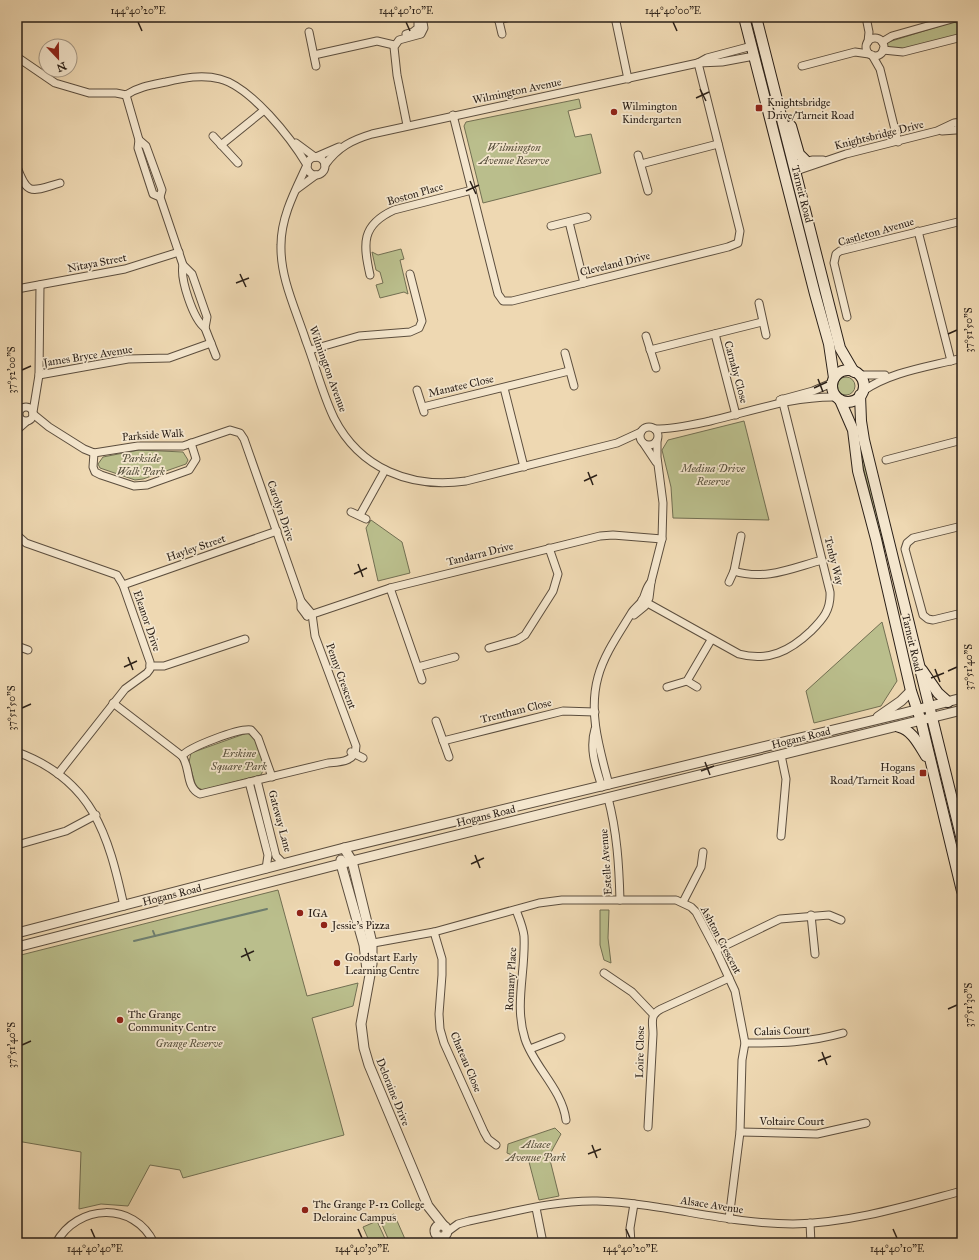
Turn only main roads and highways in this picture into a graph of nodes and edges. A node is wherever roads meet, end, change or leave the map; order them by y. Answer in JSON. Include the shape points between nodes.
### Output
{"nodes":[{"id":1,"x":744,"y":17,"type":"edge"},
{"id":2,"x":755,"y":17,"type":"edge"},
{"id":3,"x":757,"y":50,"type":"junction"},
{"id":4,"x":778,"y":102,"type":"junction"},
{"id":5,"x":806,"y":161,"type":"road end"},
{"id":6,"x":795,"y":168,"type":"junction"},
{"id":7,"x":784,"y":171,"type":"junction"},
{"id":8,"x":857,"y":373,"type":"junction"},
{"id":9,"x":833,"y":380,"type":"junction"},
{"id":10,"x":861,"y":393,"type":"junction"},
{"id":11,"x":839,"y":398,"type":"junction"},
{"id":12,"x":920,"y":667,"type":"junction"},
{"id":13,"x":948,"y":702,"type":"road end"},
{"id":14,"x":899,"y":727,"type":"road end"},
{"id":15,"x":928,"y":759,"type":"junction"},
{"id":16,"x":962,"y":840,"type":"edge"},
{"id":17,"x":962,"y":891,"type":"edge"}],
"edges":[{"from":1,"to":3,"type":"main road","name":"Tarneit Road"},
{"from":2,"to":3,"type":"main road"},
{"from":3,"to":4,"type":"main road","name":"Tarneit Road"},
{"from":3,"to":7,"type":"main road","name":"Tarneit Road"},
{"from":4,"to":5,"type":"main road","via":[[789,117],[799,154]]},
{"from":4,"to":6,"type":"main road","name":"Tarneit Road"},
{"from":6,"to":7,"type":"main road"},
{"from":6,"to":8,"type":"main road","name":"Tarneit Road","via":[[840,348]]},
{"from":7,"to":9,"type":"main road","name":"Tarneit Road","via":[[827,334]]},
{"from":8,"to":9,"type":"main road","via":[[843,371]]},
{"from":8,"to":10,"type":"main road","via":[[863,382]]},
{"from":9,"to":11,"type":"main road","via":[[832,390]]},
{"from":10,"to":11,"type":"main road","via":[[851,401]]},
{"from":10,"to":12,"type":"main road","name":"Tarneit Road","via":[[864,440]]},
{"from":11,"to":15,"type":"main road","name":"Tarneit Road","via":[[852,430],[858,471],[911,691],[921,721]]},
{"from":12,"to":13,"type":"main road","via":[[938,693]]},
{"from":12,"to":16,"type":"main road","name":"Tarneit Road"},
{"from":14,"to":15,"type":"main road","via":[[913,736]]},
{"from":15,"to":17,"type":"main road","name":"Tarneit Road"}]}
